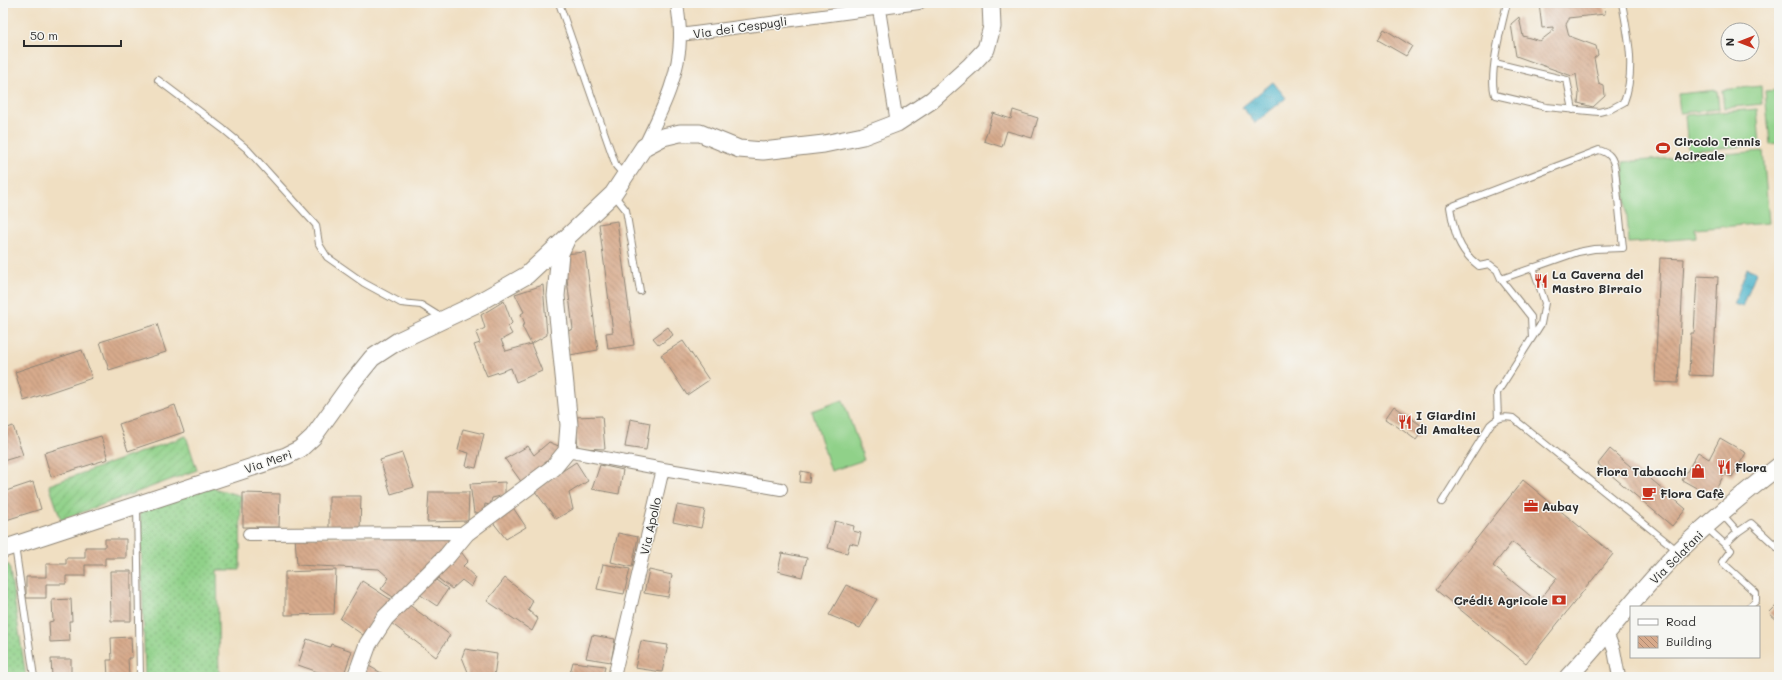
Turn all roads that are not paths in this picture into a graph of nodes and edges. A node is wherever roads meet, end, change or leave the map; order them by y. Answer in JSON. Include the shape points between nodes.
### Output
{"nodes":[{"id":1,"x":559,"y":3,"type":"edge"},
{"id":2,"x":677,"y":3,"type":"edge"},
{"id":3,"x":919,"y":3,"type":"edge"},
{"id":4,"x":991,"y":3,"type":"edge"},
{"id":5,"x":1507,"y":3,"type":"edge"},
{"id":6,"x":1622,"y":3,"type":"edge"},
{"id":7,"x":878,"y":6,"type":"edge"},
{"id":8,"x":680,"y":35,"type":"junction"},
{"id":9,"x":1495,"y":63,"type":"junction"},
{"id":10,"x":158,"y":80,"type":"dead end"},
{"id":11,"x":1573,"y":110,"type":"junction"},
{"id":12,"x":897,"y":123,"type":"junction"},
{"id":13,"x":644,"y":147,"type":"junction"},
{"id":14,"x":625,"y":176,"type":"junction"},
{"id":15,"x":613,"y":194,"type":"junction"},
{"id":16,"x":568,"y":235,"type":"junction"},
{"id":17,"x":1533,"y":268,"type":"junction"},
{"id":18,"x":527,"y":275,"type":"junction"},
{"id":19,"x":1501,"y":279,"type":"junction"},
{"id":20,"x":640,"y":291,"type":"dead end"},
{"id":21,"x":556,"y":296,"type":"junction"},
{"id":22,"x":443,"y":319,"type":"junction"},
{"id":23,"x":1532,"y":338,"type":"junction"},
{"id":24,"x":1498,"y":418,"type":"junction"},
{"id":25,"x":567,"y":451,"type":"junction"},
{"id":26,"x":1779,"y":466,"type":"edge"},
{"id":27,"x":663,"y":469,"type":"junction"},
{"id":28,"x":780,"y":489,"type":"dead end"},
{"id":29,"x":1442,"y":502,"type":"dead end"},
{"id":30,"x":137,"y":505,"type":"junction"},
{"id":31,"x":1721,"y":514,"type":"junction"},
{"id":32,"x":1706,"y":526,"type":"junction"},
{"id":33,"x":1738,"y":532,"type":"junction"},
{"id":34,"x":466,"y":533,"type":"junction"},
{"id":35,"x":249,"y":534,"type":"dead end"},
{"id":36,"x":1725,"y":544,"type":"junction"},
{"id":37,"x":9,"y":547,"type":"edge"},
{"id":38,"x":1779,"y":549,"type":"edge"},
{"id":39,"x":1679,"y":552,"type":"junction"},
{"id":40,"x":1631,"y":606,"type":"edge"},
{"id":41,"x":1750,"y":606,"type":"edge"},
{"id":42,"x":1630,"y":607,"type":"edge"},
{"id":43,"x":1607,"y":633,"type":"junction"},
{"id":44,"x":34,"y":677,"type":"edge"},
{"id":45,"x":140,"y":677,"type":"edge"},
{"id":46,"x":356,"y":677,"type":"edge"},
{"id":47,"x":614,"y":677,"type":"edge"},
{"id":48,"x":1568,"y":677,"type":"edge"},
{"id":49,"x":1619,"y":677,"type":"edge"}],
"edges":[{"from":1,"to":14,"type":"lane","via":[[616,166]]},
{"from":2,"to":8,"type":"street"},
{"from":3,"to":7,"type":"street","name":"Via dei Cespugli"},
{"from":4,"to":12,"type":"street","via":[[992,27],[986,49],[932,100]]},
{"from":5,"to":9,"type":"lane"},
{"from":6,"to":11,"type":"lane","via":[[1628,37],[1631,77],[1629,92],[1624,102],[1611,109],[1599,112]]},
{"from":7,"to":8,"type":"street","name":"Via dei Cespugli"},
{"from":7,"to":12,"type":"street"},
{"from":8,"to":13,"type":"street","via":[[677,69],[664,105]]},
{"from":9,"to":11,"type":"lane","via":[[1567,80]]},
{"from":9,"to":11,"type":"lane","via":[[1492,88],[1495,95],[1546,107]]},
{"from":10,"to":22,"type":"lane","via":[[247,149],[316,225],[319,244],[327,257],[364,283],[401,302],[421,305]]},
{"from":12,"to":13,"type":"street","via":[[863,136],[824,144],[763,151],[740,149],[700,133],[680,133],[663,137]]},
{"from":13,"to":14,"type":"street","name":"Via Merì"},
{"from":14,"to":15,"type":"street","name":"Via Merì"},
{"from":15,"to":16,"type":"street","name":"Via Merì"},
{"from":15,"to":20,"type":"lane","via":[[626,210]]},
{"from":16,"to":18,"type":"street","name":"Via Merì"},
{"from":16,"to":21,"type":"street","via":[[560,253]]},
{"from":17,"to":19,"type":"lane"},
{"from":17,"to":19,"type":"lane","via":[[1578,252],[1622,248],[1615,169],[1613,159],[1607,152],[1599,150],[1450,207],[1458,240],[1468,258],[1479,266],[1489,264],[1497,270]]},
{"from":17,"to":23,"type":"lane","via":[[1545,302],[1541,324]]},
{"from":18,"to":21,"type":"street","via":[[543,276],[550,281]]},
{"from":18,"to":22,"type":"street","name":"Via Merì"},
{"from":19,"to":23,"type":"lane","via":[[1531,317]]},
{"from":21,"to":25,"type":"street","via":[[570,425]]},
{"from":22,"to":30,"type":"street","name":"Via Merì","via":[[398,341],[372,358],[313,437],[300,449],[286,456]]},
{"from":23,"to":24,"type":"lane","via":[[1497,393]]},
{"from":24,"to":29,"type":"lane","via":[[1490,425]]},
{"from":24,"to":39,"type":"lane","via":[[1513,418]]},
{"from":25,"to":27,"type":"street"},
{"from":25,"to":34,"type":"street","via":[[554,468]]},
{"from":26,"to":31,"type":"street","name":"Via Sclafani"},
{"from":27,"to":28,"type":"street"},
{"from":27,"to":47,"type":"street","name":"Via Apollo"},
{"from":30,"to":37,"type":"street","name":"Via Merì"},
{"from":30,"to":45,"type":"lane"},
{"from":31,"to":32,"type":"street","name":"Via Sclafani"},
{"from":31,"to":33,"type":"lane"},
{"from":32,"to":36,"type":"lane"},
{"from":32,"to":39,"type":"street","name":"Via Sclafani"},
{"from":33,"to":36,"type":"lane"},
{"from":33,"to":38,"type":"lane","via":[[1751,523]]},
{"from":34,"to":35,"type":"street"},
{"from":34,"to":46,"type":"street","via":[[447,556],[385,618],[368,644]]},
{"from":36,"to":41,"type":"lane","via":[[1731,550],[1722,562],[1756,593],[1756,601]]},
{"from":37,"to":44,"type":"lane"},
{"from":39,"to":40,"type":"street","name":"Via Sclafani"},
{"from":42,"to":43,"type":"street","name":"Via Sclafani"},
{"from":43,"to":48,"type":"street","name":"Via Sclafani"},
{"from":43,"to":49,"type":"street","via":[[1614,650]]}]}
